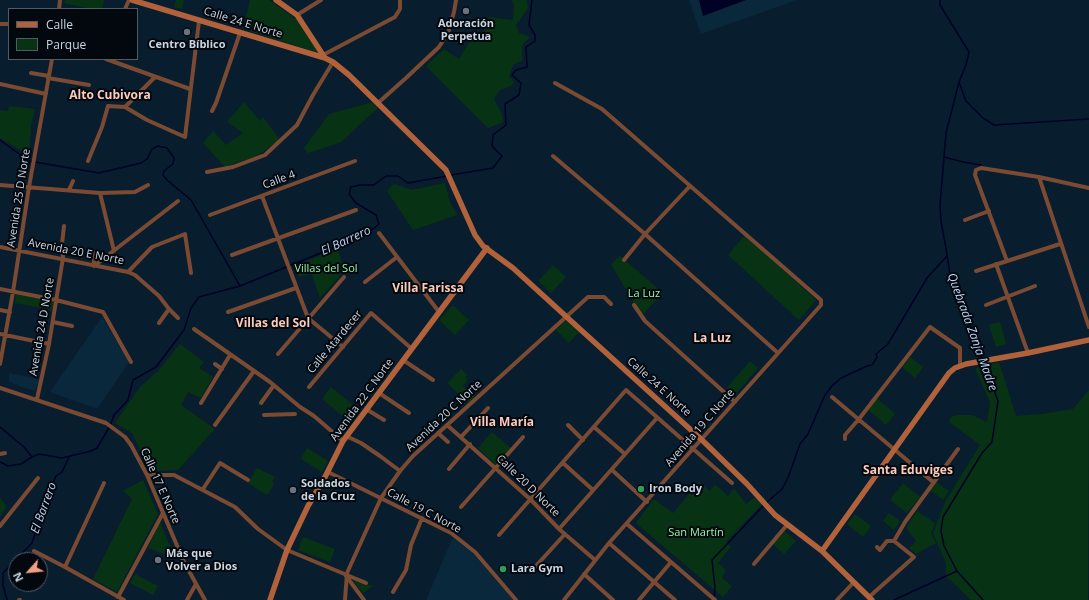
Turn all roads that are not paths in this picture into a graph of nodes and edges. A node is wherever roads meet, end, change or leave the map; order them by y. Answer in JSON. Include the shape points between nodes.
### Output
{"nodes":[{"id":1,"x":132,"y":0,"type":"edge"},
{"id":2,"x":276,"y":0,"type":"edge"},
{"id":3,"x":321,"y":0,"type":"edge"},
{"id":4,"x":400,"y":0,"type":"edge"},
{"id":5,"x":456,"y":0,"type":"edge"},
{"id":6,"x":298,"y":15,"type":"junction"},
{"id":7,"x":199,"y":20,"type":"junction"},
{"id":8,"x":240,"y":33,"type":"junction"},
{"id":9,"x":324,"y":57,"type":"junction"},
{"id":10,"x":52,"y":60,"type":"edge"},
{"id":11,"x":109,"y":60,"type":"edge"},
{"id":12,"x":333,"y":62,"type":"junction"},
{"id":13,"x":31,"y":72,"type":"dead end"},
{"id":14,"x":155,"y":76,"type":"junction"},
{"id":15,"x":49,"y":77,"type":"junction"},
{"id":16,"x":555,"y":82,"type":"dead end"},
{"id":17,"x":0,"y":84,"type":"edge"},
{"id":18,"x":88,"y":85,"type":"dead end"},
{"id":19,"x":190,"y":89,"type":"junction"},
{"id":20,"x":46,"y":94,"type":"junction"},
{"id":21,"x":378,"y":103,"type":"junction"},
{"id":22,"x":125,"y":107,"type":"junction"},
{"id":23,"x":212,"y":110,"type":"dead end"},
{"id":24,"x":553,"y":156,"type":"dead end"},
{"id":25,"x":88,"y":160,"type":"dead end"},
{"id":26,"x":355,"y":161,"type":"dead end"},
{"id":27,"x":208,"y":172,"type":"dead end"},
{"id":28,"x":1039,"y":177,"type":"junction"},
{"id":29,"x":73,"y":181,"type":"dead end"},
{"id":30,"x":0,"y":185,"type":"edge"},
{"id":31,"x":148,"y":185,"type":"dead end"},
{"id":32,"x":690,"y":186,"type":"junction"},
{"id":33,"x":29,"y":187,"type":"junction"},
{"id":34,"x":1089,"y":188,"type":"edge"},
{"id":35,"x":69,"y":190,"type":"junction"},
{"id":36,"x":100,"y":193,"type":"junction"},
{"id":37,"x":262,"y":196,"type":"junction"},
{"id":38,"x":178,"y":201,"type":"dead end"},
{"id":39,"x":356,"y":210,"type":"dead end"},
{"id":40,"x":989,"y":211,"type":"junction"},
{"id":41,"x":210,"y":215,"type":"dead end"},
{"id":42,"x":965,"y":220,"type":"dead end"},
{"id":43,"x":64,"y":226,"type":"dead end"},
{"id":44,"x":379,"y":233,"type":"dead end"},
{"id":45,"x":645,"y":234,"type":"junction"},
{"id":46,"x":278,"y":238,"type":"junction"},
{"id":47,"x":1060,"y":244,"type":"junction"},
{"id":48,"x":0,"y":247,"type":"edge"},
{"id":49,"x":487,"y":248,"type":"junction"},
{"id":50,"x":19,"y":250,"type":"junction"},
{"id":51,"x":114,"y":251,"type":"junction"},
{"id":52,"x":94,"y":253,"type":"dead end"},
{"id":53,"x":232,"y":256,"type":"dead end"},
{"id":54,"x":397,"y":257,"type":"junction"},
{"id":55,"x":63,"y":258,"type":"junction"},
{"id":56,"x":624,"y":260,"type":"dead end"},
{"id":57,"x":1007,"y":261,"type":"junction"},
{"id":58,"x":996,"y":264,"type":"junction"},
{"id":59,"x":94,"y":266,"type":"junction"},
{"id":60,"x":976,"y":271,"type":"dead end"},
{"id":61,"x":128,"y":272,"type":"junction"},
{"id":62,"x":191,"y":273,"type":"dead end"},
{"id":63,"x":344,"y":277,"type":"dead end"},
{"id":64,"x":365,"y":282,"type":"dead end"},
{"id":65,"x":1035,"y":286,"type":"dead end"},
{"id":66,"x":296,"y":288,"type":"junction"},
{"id":67,"x":0,"y":289,"type":"edge"},
{"id":68,"x":13,"y":292,"type":"junction"},
{"id":69,"x":1008,"y":297,"type":"junction"},
{"id":70,"x":56,"y":300,"type":"junction"},
{"id":71,"x":611,"y":304,"type":"dead end"},
{"id":72,"x":634,"y":305,"type":"dead end"},
{"id":73,"x":986,"y":305,"type":"dead end"},
{"id":74,"x":169,"y":309,"type":"junction"},
{"id":75,"x":0,"y":310,"type":"edge"},
{"id":76,"x":10,"y":312,"type":"junction"},
{"id":77,"x":228,"y":312,"type":"dead end"},
{"id":78,"x":439,"y":312,"type":"junction"},
{"id":79,"x":566,"y":316,"type":"junction"},
{"id":80,"x":178,"y":318,"type":"dead end"},
{"id":81,"x":308,"y":318,"type":"junction"},
{"id":82,"x":53,"y":322,"type":"junction"},
{"id":83,"x":160,"y":323,"type":"dead end"},
{"id":84,"x":72,"y":326,"type":"dead end"},
{"id":85,"x":1089,"y":327,"type":"edge"},
{"id":86,"x":194,"y":328,"type":"dead end"},
{"id":87,"x":0,"y":334,"type":"edge"},
{"id":88,"x":6,"y":335,"type":"junction"},
{"id":89,"x":1089,"y":340,"type":"edge"},
{"id":90,"x":49,"y":344,"type":"junction"},
{"id":91,"x":343,"y":347,"type":"junction"},
{"id":92,"x":412,"y":349,"type":"junction"},
{"id":93,"x":778,"y":353,"type":"junction"},
{"id":94,"x":1028,"y":353,"type":"junction"},
{"id":95,"x":278,"y":354,"type":"dead end"},
{"id":96,"x":230,"y":355,"type":"junction"},
{"id":97,"x":404,"y":360,"type":"junction"},
{"id":98,"x":131,"y":362,"type":"dead end"},
{"id":99,"x":0,"y":364,"type":"edge"},
{"id":100,"x":215,"y":364,"type":"dead end"},
{"id":101,"x":960,"y":366,"type":"junction"},
{"id":102,"x":222,"y":369,"type":"junction"},
{"id":103,"x":254,"y":371,"type":"junction"},
{"id":104,"x":433,"y":380,"type":"dead end"},
{"id":105,"x":274,"y":386,"type":"junction"},
{"id":106,"x":309,"y":387,"type":"dead end"},
{"id":107,"x":0,"y":388,"type":"edge"},
{"id":108,"x":379,"y":393,"type":"junction"},
{"id":109,"x":832,"y":397,"type":"dead end"},
{"id":110,"x":37,"y":399,"type":"junction"},
{"id":111,"x":735,"y":402,"type":"junction"},
{"id":112,"x":261,"y":403,"type":"dead end"},
{"id":113,"x":201,"y":404,"type":"dead end"},
{"id":114,"x":488,"y":408,"type":"dead end"},
{"id":115,"x":366,"y":409,"type":"junction"},
{"id":116,"x":409,"y":413,"type":"dead end"},
{"id":117,"x":295,"y":414,"type":"dead end"},
{"id":118,"x":264,"y":415,"type":"dead end"},
{"id":119,"x":657,"y":418,"type":"junction"},
{"id":120,"x":859,"y":419,"type":"junction"},
{"id":121,"x":384,"y":420,"type":"dead end"},
{"id":122,"x":215,"y":425,"type":"dead end"},
{"id":123,"x":447,"y":425,"type":"junction"},
{"id":124,"x":568,"y":425,"type":"dead end"},
{"id":125,"x":594,"y":427,"type":"junction"},
{"id":126,"x":438,"y":433,"type":"junction"},
{"id":127,"x":462,"y":437,"type":"junction"},
{"id":128,"x":523,"y":437,"type":"dead end"},
{"id":129,"x":345,"y":439,"type":"junction"},
{"id":130,"x":845,"y":439,"type":"dead end"},
{"id":131,"x":583,"y":440,"type":"junction"},
{"id":132,"x":702,"y":440,"type":"junction"},
{"id":133,"x":448,"y":442,"type":"dead end"},
{"id":134,"x":470,"y":444,"type":"junction"},
{"id":135,"x":693,"y":449,"type":"junction"},
{"id":136,"x":894,"y":449,"type":"junction"},
{"id":137,"x":958,"y":449,"type":"dead end"},
{"id":138,"x":625,"y":454,"type":"junction"},
{"id":139,"x":563,"y":463,"type":"junction"},
{"id":140,"x":449,"y":468,"type":"dead end"},
{"id":141,"x":496,"y":468,"type":"junction"},
{"id":142,"x":612,"y":470,"type":"junction"},
{"id":143,"x":400,"y":471,"type":"junction"},
{"id":144,"x":328,"y":472,"type":"junction"},
{"id":145,"x":147,"y":475,"type":"junction"},
{"id":146,"x":38,"y":478,"type":"dead end"},
{"id":147,"x":248,"y":480,"type":"dead end"},
{"id":148,"x":933,"y":482,"type":"junction"},
{"id":149,"x":104,"y":483,"type":"dead end"},
{"id":150,"x":732,"y":483,"type":"dead end"},
{"id":151,"x":203,"y":489,"type":"junction"},
{"id":152,"x":593,"y":490,"type":"junction"},
{"id":153,"x":381,"y":498,"type":"junction"},
{"id":154,"x":531,"y":500,"type":"junction"},
{"id":155,"x":647,"y":502,"type":"junction"},
{"id":156,"x":461,"y":507,"type":"dead end"},
{"id":157,"x":163,"y":513,"type":"junction"},
{"id":158,"x":422,"y":518,"type":"junction"},
{"id":159,"x":627,"y":524,"type":"junction"},
{"id":160,"x":787,"y":525,"type":"junction"},
{"id":161,"x":0,"y":526,"type":"edge"},
{"id":162,"x":559,"y":529,"type":"junction"},
{"id":163,"x":565,"y":534,"type":"junction"},
{"id":164,"x":499,"y":535,"type":"dead end"},
{"id":165,"x":894,"y":541,"type":"junction"},
{"id":166,"x":609,"y":544,"type":"junction"},
{"id":167,"x":877,"y":547,"type":"dead end"},
{"id":168,"x":287,"y":550,"type":"junction"},
{"id":169,"x":822,"y":550,"type":"junction"},
{"id":170,"x":34,"y":551,"type":"dead end"},
{"id":171,"x":596,"y":560,"type":"junction"},
{"id":172,"x":671,"y":562,"type":"junction"},
{"id":173,"x":754,"y":564,"type":"dead end"},
{"id":174,"x":65,"y":567,"type":"junction"},
{"id":175,"x":535,"y":567,"type":"dead end"},
{"id":176,"x":584,"y":574,"type":"junction"},
{"id":177,"x":346,"y":575,"type":"junction"},
{"id":178,"x":653,"y":582,"type":"junction"},
{"id":179,"x":854,"y":582,"type":"junction"},
{"id":180,"x":366,"y":583,"type":"dead end"},
{"id":181,"x":196,"y":584,"type":"junction"},
{"id":182,"x":393,"y":592,"type":"dead end"},
{"id":183,"x":118,"y":597,"type":"junction"},
{"id":184,"x":713,"y":598,"type":"edge"},
{"id":185,"x":871,"y":598,"type":"edge"},
{"id":186,"x":124,"y":600,"type":"edge"},
{"id":187,"x":187,"y":600,"type":"edge"},
{"id":188,"x":205,"y":600,"type":"edge"},
{"id":189,"x":270,"y":600,"type":"edge"},
{"id":190,"x":345,"y":600,"type":"edge"},
{"id":191,"x":364,"y":600,"type":"edge"},
{"id":192,"x":516,"y":600,"type":"edge"},
{"id":193,"x":564,"y":600,"type":"edge"},
{"id":194,"x":613,"y":600,"type":"edge"},
{"id":195,"x":639,"y":600,"type":"edge"},
{"id":196,"x":675,"y":600,"type":"edge"},
{"id":197,"x":837,"y":600,"type":"edge"}],
"edges":[{"from":1,"to":7,"type":"main road","name":"Calle 24 E Norte"},
{"from":2,"to":6,"type":"main road"},
{"from":3,"to":6,"type":"street"},
{"from":4,"to":9,"type":"street","via":[[400,9],[395,17]]},
{"from":5,"to":21,"type":"street","via":[[448,33],[439,47]]},
{"from":6,"to":9,"type":"main road"},
{"from":7,"to":8,"type":"main road","name":"Calle 24 E Norte"},
{"from":7,"to":19,"type":"street"},
{"from":8,"to":9,"type":"main road","name":"Calle 24 E Norte"},
{"from":8,"to":23,"type":"street"},
{"from":9,"to":12,"type":"main road","name":"Calle 24 E Norte"},
{"from":10,"to":15,"type":"street","name":"Avenida 25 D Norte"},
{"from":11,"to":14,"type":"street"},
{"from":12,"to":21,"type":"main road"},
{"from":12,"to":27,"type":"street","via":[[297,125],[265,155],[233,167]]},
{"from":13,"to":15,"type":"street"},
{"from":14,"to":19,"type":"street"},
{"from":14,"to":22,"type":"street"},
{"from":15,"to":18,"type":"street"},
{"from":15,"to":20,"type":"street","name":"Avenida 25 D Norte"},
{"from":16,"to":32,"type":"street","via":[[602,109]]},
{"from":17,"to":20,"type":"street"},
{"from":19,"to":22,"type":"street","via":[[184,136]]},
{"from":20,"to":33,"type":"street","name":"Avenida 25 D Norte"},
{"from":21,"to":49,"type":"main road","name":"Calle 24 E Norte","via":[[447,172],[475,235]]},
{"from":22,"to":25,"type":"street","via":[[108,106]]},
{"from":24,"to":45,"type":"street"},
{"from":26,"to":37,"type":"street","name":"Calle 4"},
{"from":28,"to":34,"type":"street"},
{"from":28,"to":40,"type":"street","via":[[981,168],[976,170],[975,175]]},
{"from":28,"to":47,"type":"street"},
{"from":29,"to":35,"type":"street"},
{"from":30,"to":33,"type":"street"},
{"from":31,"to":36,"type":"street","via":[[135,192]]},
{"from":32,"to":45,"type":"street"},
{"from":32,"to":93,"type":"street","name":"Avenida 19 C Norte","via":[[821,300],[820,305]]},
{"from":33,"to":35,"type":"street"},
{"from":33,"to":50,"type":"street","name":"Avenida 25 D Norte"},
{"from":35,"to":36,"type":"street"},
{"from":36,"to":51,"type":"street"},
{"from":37,"to":41,"type":"street","name":"Calle 4"},
{"from":37,"to":46,"type":"street"},
{"from":38,"to":51,"type":"street"},
{"from":39,"to":46,"type":"street"},
{"from":40,"to":42,"type":"street"},
{"from":40,"to":57,"type":"street"},
{"from":43,"to":55,"type":"street","name":"Avenida 24 D Norte"},
{"from":44,"to":54,"type":"street"},
{"from":45,"to":56,"type":"street"},
{"from":45,"to":93,"type":"street"},
{"from":46,"to":53,"type":"street"},
{"from":46,"to":66,"type":"street"},
{"from":47,"to":57,"type":"street"},
{"from":47,"to":85,"type":"street"},
{"from":48,"to":50,"type":"street","name":"Avenida 20 E Norte"},
{"from":49,"to":78,"type":"main road","name":"Avenida 22 C Norte"},
{"from":49,"to":79,"type":"main road","name":"Calle 24 E Norte"},
{"from":50,"to":55,"type":"street","name":"Avenida 20 E Norte"},
{"from":50,"to":68,"type":"street","name":"Avenida 25 D Norte"},
{"from":51,"to":59,"type":"street"},
{"from":52,"to":59,"type":"street"},
{"from":54,"to":64,"type":"street"},
{"from":54,"to":78,"type":"street"},
{"from":55,"to":59,"type":"street","name":"Avenida 20 E Norte"},
{"from":55,"to":70,"type":"street","name":"Avenida 24 D Norte"},
{"from":57,"to":58,"type":"street"},
{"from":58,"to":60,"type":"street"},
{"from":58,"to":69,"type":"street"},
{"from":59,"to":61,"type":"street","name":"Avenida 20 E Norte"},
{"from":61,"to":62,"type":"street","via":[[152,247],[185,234]]},
{"from":61,"to":74,"type":"street","name":"Avenida 20 E Norte","via":[[159,296]]},
{"from":63,"to":81,"type":"street"},
{"from":65,"to":69,"type":"street"},
{"from":66,"to":77,"type":"street"},
{"from":66,"to":81,"type":"street"},
{"from":67,"to":68,"type":"street"},
{"from":68,"to":70,"type":"street"},
{"from":68,"to":76,"type":"street","name":"Avenida 25 D Norte"},
{"from":69,"to":73,"type":"street"},
{"from":69,"to":94,"type":"street"},
{"from":70,"to":82,"type":"street","name":"Avenida 24 D Norte"},
{"from":70,"to":98,"type":"street","via":[[103,312]]},
{"from":71,"to":79,"type":"street","name":"Avenida 20 C Norte","via":[[604,297],[588,297]]},
{"from":72,"to":111,"type":"street","via":[[645,321]]},
{"from":74,"to":80,"type":"street","name":"Avenida 20 E Norte"},
{"from":74,"to":83,"type":"street"},
{"from":75,"to":76,"type":"street"},
{"from":76,"to":88,"type":"street","name":"Avenida 25 D Norte"},
{"from":78,"to":92,"type":"main road","name":"Avenida 22 C Norte"},
{"from":79,"to":123,"type":"street","name":"Avenida 20 C Norte"},
{"from":79,"to":132,"type":"main road","name":"Calle 24 E Norte"},
{"from":81,"to":91,"type":"street"},
{"from":81,"to":95,"type":"street"},
{"from":82,"to":84,"type":"street"},
{"from":82,"to":90,"type":"street","name":"Avenida 24 D Norte"},
{"from":86,"to":96,"type":"street"},
{"from":87,"to":88,"type":"street"},
{"from":88,"to":90,"type":"street"},
{"from":88,"to":99,"type":"street","name":"Avenida 25 D Norte"},
{"from":89,"to":94,"type":"main road"},
{"from":90,"to":110,"type":"street","name":"Avenida 24 D Norte"},
{"from":91,"to":92,"type":"street","name":"Calle Atardecer","via":[[371,313]]},
{"from":91,"to":106,"type":"street","name":"Calle Atardecer"},
{"from":92,"to":97,"type":"main road","name":"Avenida 22 C Norte"},
{"from":93,"to":111,"type":"street","name":"Avenida 19 C Norte"},
{"from":94,"to":101,"type":"main road"},
{"from":96,"to":102,"type":"street"},
{"from":96,"to":103,"type":"street"},
{"from":97,"to":104,"type":"street"},
{"from":97,"to":108,"type":"main road","name":"Avenida 22 C Norte"},
{"from":100,"to":102,"type":"street"},
{"from":101,"to":120,"type":"street","via":[[960,348],[930,327]]},
{"from":101,"to":136,"type":"main road","via":[[949,372]]},
{"from":102,"to":113,"type":"street"},
{"from":103,"to":105,"type":"street"},
{"from":103,"to":122,"type":"street"},
{"from":105,"to":112,"type":"street"},
{"from":105,"to":129,"type":"street"},
{"from":107,"to":110,"type":"street","name":"Calle 17 E Norte"},
{"from":108,"to":115,"type":"main road","name":"Avenida 22 C Norte"},
{"from":108,"to":116,"type":"street"},
{"from":109,"to":120,"type":"street"},
{"from":110,"to":145,"type":"street","name":"Calle 17 E Norte","via":[[115,428],[129,441]]},
{"from":111,"to":132,"type":"street","name":"Avenida 19 C Norte"},
{"from":114,"to":127,"type":"street"},
{"from":115,"to":121,"type":"street"},
{"from":115,"to":129,"type":"main road","name":"Avenida 22 C Norte"},
{"from":117,"to":118,"type":"street"},
{"from":119,"to":125,"type":"street","via":[[626,390]]},
{"from":119,"to":135,"type":"street"},
{"from":119,"to":138,"type":"street"},
{"from":120,"to":130,"type":"street","via":[[845,435]]},
{"from":120,"to":136,"type":"street"},
{"from":123,"to":126,"type":"street","name":"Avenida 20 C Norte"},
{"from":123,"to":127,"type":"street","name":"Calle 20 D Norte"},
{"from":124,"to":131,"type":"street"},
{"from":125,"to":131,"type":"street"},
{"from":125,"to":138,"type":"street"},
{"from":126,"to":133,"type":"street"},
{"from":126,"to":143,"type":"street","name":"Avenida 20 C Norte"},
{"from":127,"to":134,"type":"street","name":"Calle 20 D Norte"},
{"from":128,"to":141,"type":"street"},
{"from":129,"to":143,"type":"street","via":[[361,443]]},
{"from":129,"to":144,"type":"main road","name":"Avenida 22 C Norte"},
{"from":131,"to":139,"type":"street"},
{"from":132,"to":135,"type":"street","name":"Avenida 19 C Norte"},
{"from":132,"to":160,"type":"main road","name":"Calle 24 E Norte"},
{"from":134,"to":140,"type":"street"},
{"from":134,"to":141,"type":"street","name":"Calle 20 D Norte"},
{"from":135,"to":150,"type":"street"},
{"from":135,"to":155,"type":"street","name":"Avenida 19 C Norte"},
{"from":136,"to":148,"type":"street"},
{"from":136,"to":169,"type":"main road"},
{"from":137,"to":148,"type":"street"},
{"from":138,"to":142,"type":"street"},
{"from":139,"to":152,"type":"street"},
{"from":139,"to":154,"type":"street"},
{"from":141,"to":154,"type":"street","name":"Calle 20 D Norte"},
{"from":141,"to":156,"type":"street"},
{"from":142,"to":152,"type":"street"},
{"from":142,"to":155,"type":"street"},
{"from":143,"to":153,"type":"street","name":"Avenida 20 C Norte"},
{"from":144,"to":153,"type":"street","name":"Calle 19 C Norte"},
{"from":144,"to":168,"type":"main road","name":"Avenida 22 C Norte","via":[[308,505]]},
{"from":145,"to":151,"type":"street","via":[[174,475]]},
{"from":145,"to":157,"type":"street","name":"Calle 17 E Norte"},
{"from":146,"to":161,"type":"street"},
{"from":147,"to":151,"type":"street","via":[[220,463]]},
{"from":148,"to":165,"type":"street"},
{"from":149,"to":174,"type":"street"},
{"from":151,"to":168,"type":"street","via":[[235,506],[258,529]]},
{"from":152,"to":162,"type":"street"},
{"from":153,"to":158,"type":"street","name":"Calle 19 C Norte"},
{"from":153,"to":177,"type":"street","name":"Avenida 20 C Norte"},
{"from":154,"to":162,"type":"street","name":"Calle 20 D Norte"},
{"from":154,"to":164,"type":"street"},
{"from":155,"to":159,"type":"street","name":"Avenida 19 C Norte"},
{"from":157,"to":181,"type":"street","name":"Calle 17 E Norte"},
{"from":157,"to":183,"type":"street"},
{"from":158,"to":182,"type":"street","via":[[411,545],[406,570]]},
{"from":158,"to":192,"type":"street","name":"Calle 19 C Norte","via":[[451,533],[475,552]]},
{"from":159,"to":166,"type":"street","name":"Avenida 19 C Norte"},
{"from":159,"to":172,"type":"street"},
{"from":160,"to":169,"type":"main road","name":"Calle 24 E Norte"},
{"from":160,"to":173,"type":"street"},
{"from":162,"to":163,"type":"street","name":"Calle 20 D Norte"},
{"from":163,"to":171,"type":"street","name":"Calle 20 D Norte"},
{"from":163,"to":175,"type":"street"},
{"from":165,"to":167,"type":"street","via":[[887,541],[880,550]]},
{"from":165,"to":185,"type":"street","via":[[914,558]]},
{"from":166,"to":171,"type":"street","name":"Avenida 19 C Norte"},
{"from":166,"to":178,"type":"street"},
{"from":168,"to":177,"type":"street"},
{"from":168,"to":189,"type":"main road","name":"Avenida 22 C Norte"},
{"from":169,"to":179,"type":"main road","name":"Calle 24 E Norte"},
{"from":170,"to":174,"type":"street"},
{"from":171,"to":176,"type":"street","name":"Avenida 19 C Norte"},
{"from":172,"to":178,"type":"street"},
{"from":172,"to":184,"type":"street"},
{"from":174,"to":183,"type":"street"},
{"from":176,"to":193,"type":"street","name":"Avenida 19 C Norte"},
{"from":176,"to":194,"type":"street"},
{"from":177,"to":180,"type":"street"},
{"from":177,"to":190,"type":"street","name":"Avenida 20 C Norte"},
{"from":177,"to":191,"type":"street"},
{"from":178,"to":195,"type":"street"},
{"from":178,"to":196,"type":"street"},
{"from":179,"to":185,"type":"main road","name":"Calle 24 E Norte"},
{"from":179,"to":197,"type":"street"},
{"from":181,"to":187,"type":"street"},
{"from":181,"to":188,"type":"street","name":"Calle 17 E Norte"},
{"from":183,"to":186,"type":"street"}]}
